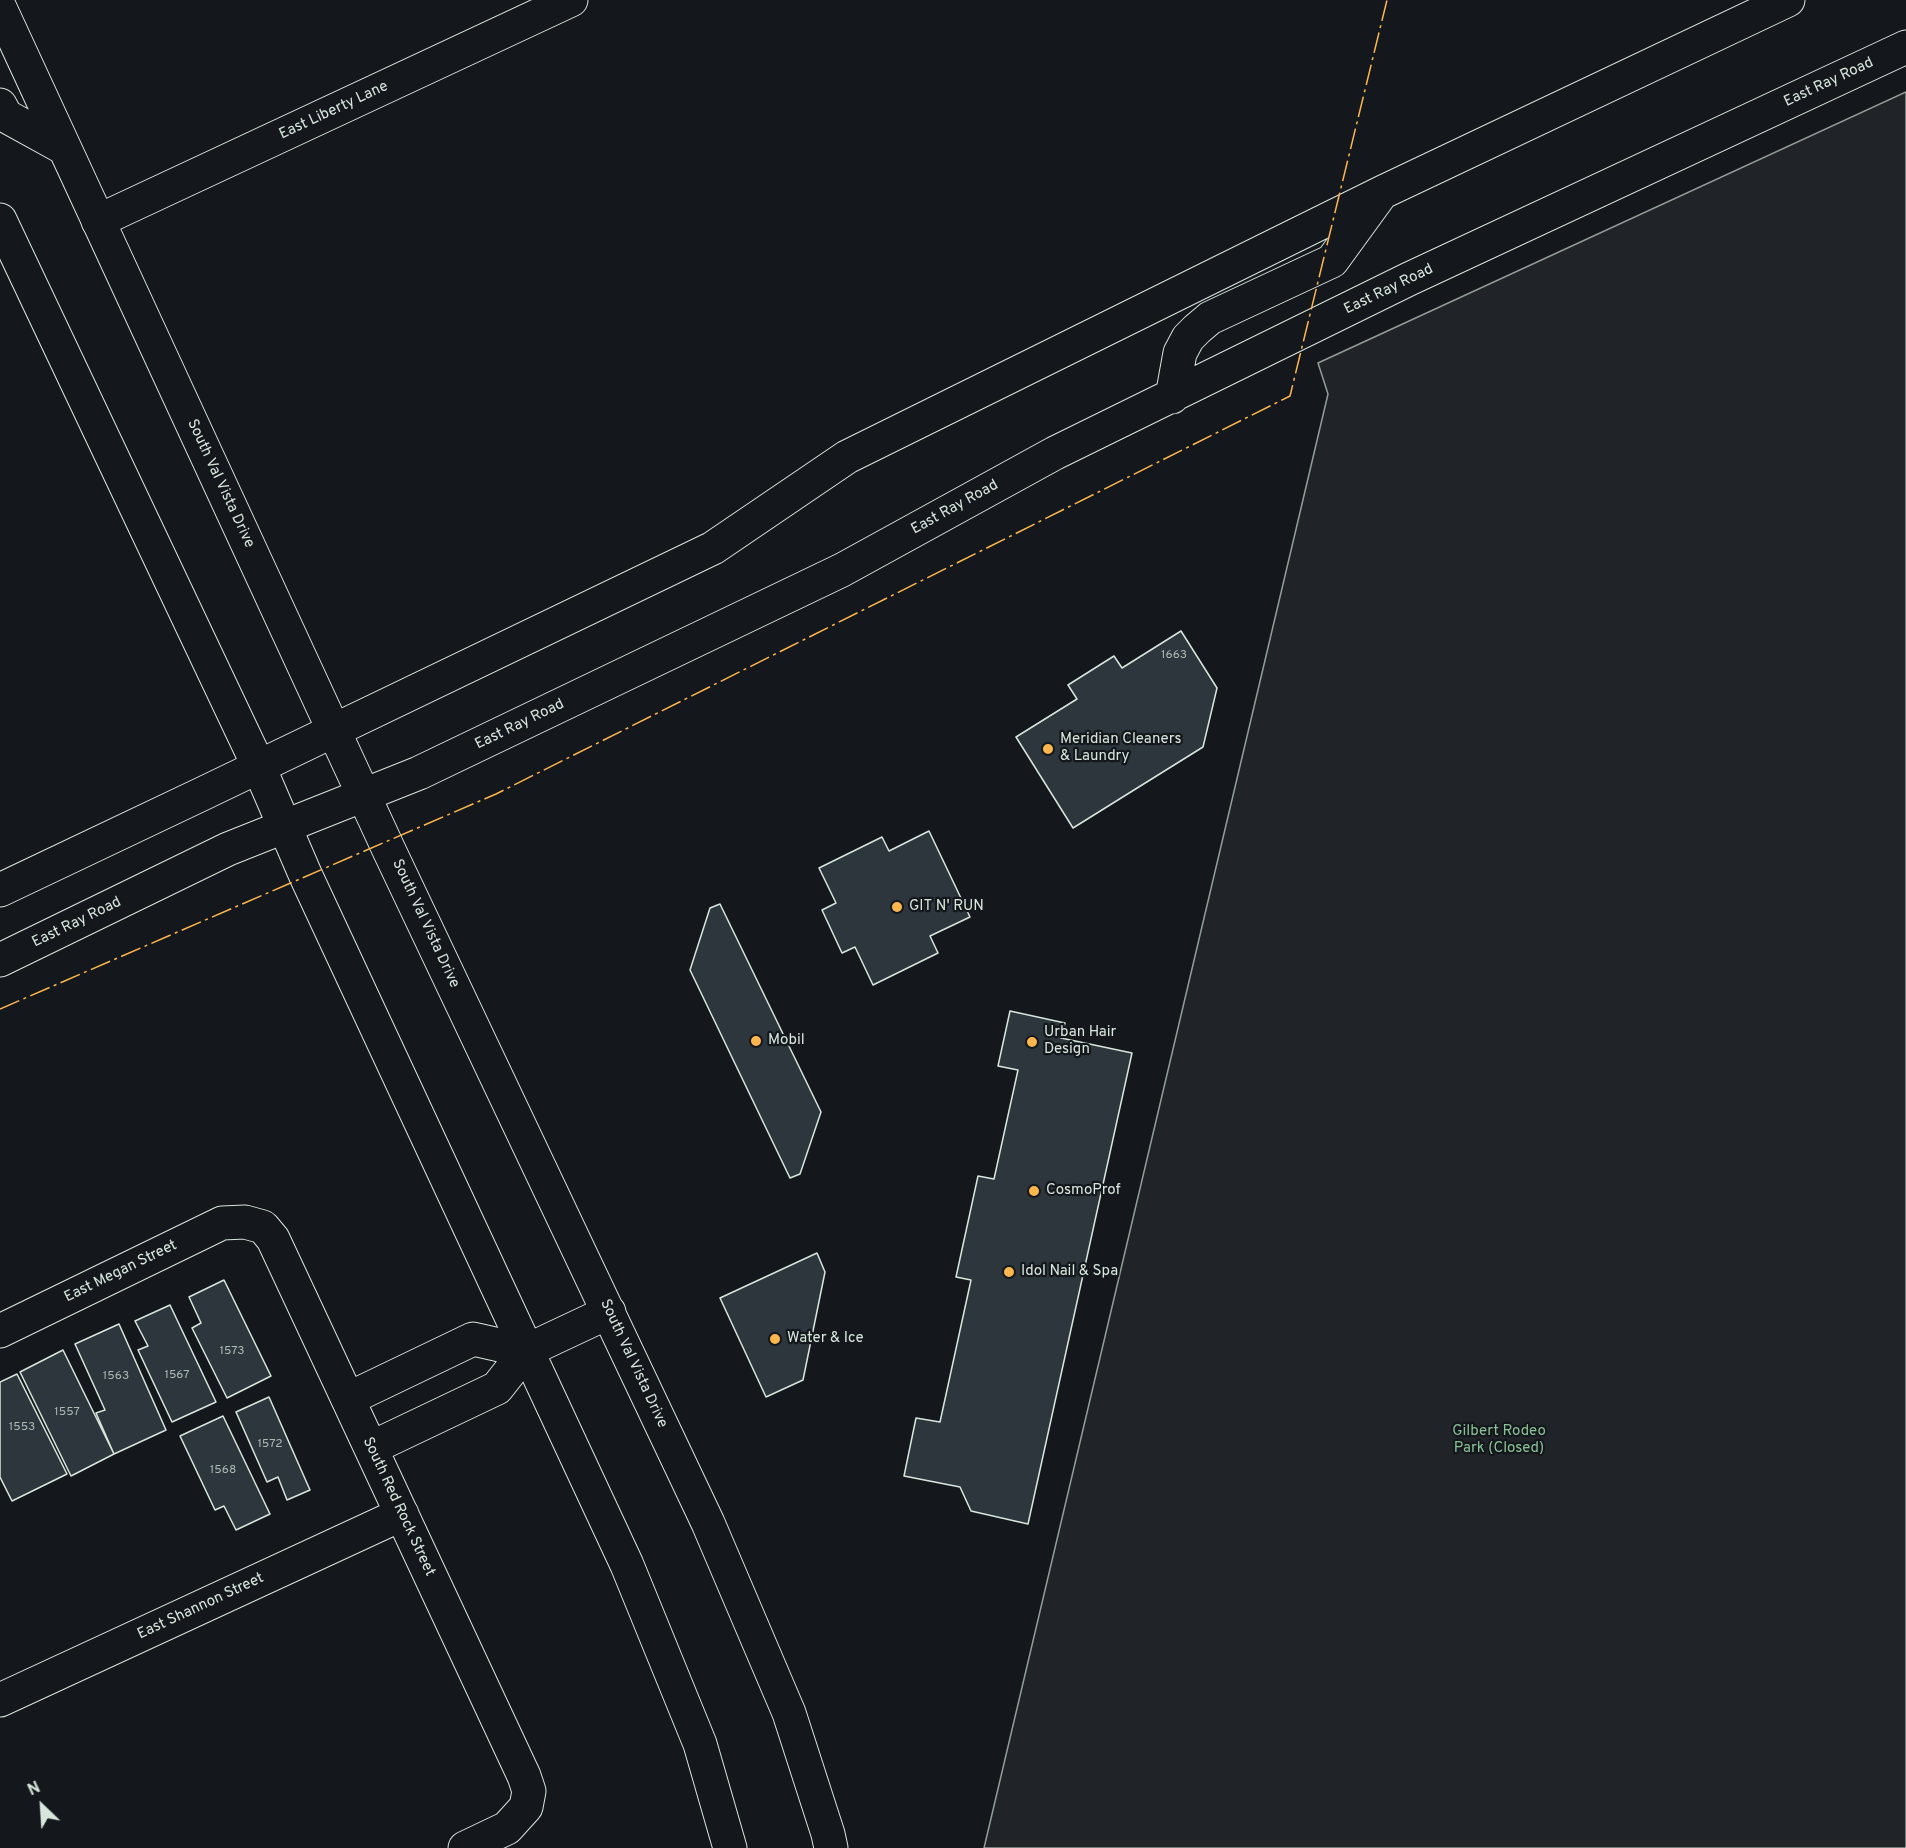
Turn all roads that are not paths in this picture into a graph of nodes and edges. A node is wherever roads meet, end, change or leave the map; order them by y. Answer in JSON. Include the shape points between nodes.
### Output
{"nodes":[{"id":1,"x":571,"y":0,"type":"edge"},
{"id":2,"x":1788,"y":0,"type":"edge"},
{"id":3,"x":0,"y":8,"type":"edge"},
{"id":4,"x":1906,"y":47,"type":"edge"},
{"id":5,"x":0,"y":105,"type":"edge"},
{"id":6,"x":64,"y":148,"type":"junction"},
{"id":7,"x":1383,"y":192,"type":"junction"},
{"id":8,"x":0,"y":219,"type":"edge"},
{"id":9,"x":98,"y":221,"type":"junction"},
{"id":10,"x":1172,"y":397,"type":"junction"},
{"id":11,"x":335,"y":730,"type":"junction"},
{"id":12,"x":259,"y":767,"type":"junction"},
{"id":13,"x":365,"y":795,"type":"junction"},
{"id":14,"x":284,"y":827,"type":"junction"},
{"id":15,"x":0,"y":890,"type":"edge"},
{"id":16,"x":0,"y":960,"type":"edge"},
{"id":17,"x":245,"y":1222,"type":"joint"},
{"id":18,"x":609,"y":1312,"type":"junction"},
{"id":19,"x":0,"y":1331,"type":"edge"},
{"id":20,"x":526,"y":1351,"type":"junction"},
{"id":21,"x":348,"y":1399,"type":"junction"},
{"id":22,"x":371,"y":1448,"type":"junction"},
{"id":23,"x":402,"y":1514,"type":"junction"},
{"id":24,"x":0,"y":1700,"type":"edge"},
{"id":25,"x":465,"y":1848,"type":"edge"},
{"id":26,"x":730,"y":1848,"type":"edge"},
{"id":27,"x":831,"y":1848,"type":"edge"}],
"edges":[{"from":1,"to":9,"type":"main road","name":"East Liberty Lane"},
{"from":2,"to":7,"type":"main road"},
{"from":3,"to":6,"type":"main road","name":"South Val Vista Drive"},
{"from":4,"to":10,"type":"main road","name":"East Ray Road","via":[[1409,279]]},
{"from":5,"to":6,"type":"main road","via":[[6,116]]},
{"from":6,"to":9,"type":"main road","name":"South Val Vista Drive"},
{"from":7,"to":10,"type":"main road","via":[[1332,261],[1210,318],[1197,329],[1180,353]]},
{"from":7,"to":11,"type":"main road","via":[[847,457],[713,548]]},
{"from":8,"to":12,"type":"main road"},
{"from":9,"to":11,"type":"main road","name":"South Val Vista Drive"},
{"from":10,"to":13,"type":"main road","name":"East Ray Road","via":[[1055,453],[842,570],[419,773]]},
{"from":11,"to":12,"type":"main road"},
{"from":11,"to":13,"type":"main road","name":"South Val Vista Drive"},
{"from":12,"to":14,"type":"main road"},
{"from":12,"to":15,"type":"main road"},
{"from":13,"to":14,"type":"main road","name":"East Ray Road"},
{"from":13,"to":18,"type":"main road","name":"South Val Vista Drive"},
{"from":14,"to":16,"type":"main road","name":"East Ray Road","via":[[228,849]]},
{"from":14,"to":20,"type":"main road"},
{"from":17,"to":19,"type":"main road","name":"East Megan Street","via":[[222,1223]]},
{"from":17,"to":21,"type":"main road","name":"South Red Rock Street","via":[[263,1227],[273,1239]]},
{"from":18,"to":20,"type":"main road"},
{"from":18,"to":27,"type":"main road","name":"South Val Vista Drive","via":[[708,1523],[789,1713]]},
{"from":20,"to":21,"type":"main road","via":[[473,1339]]},
{"from":20,"to":22,"type":"main road","via":[[497,1388]]},
{"from":20,"to":26,"type":"main road","via":[[636,1586],[700,1744]]},
{"from":21,"to":22,"type":"main road","name":"South Red Rock Street"},
{"from":22,"to":23,"type":"main road","name":"South Red Rock Street"},
{"from":23,"to":24,"type":"main road","name":"East Shannon Street"},
{"from":23,"to":25,"type":"main road","name":"South Red Rock Street","via":[[529,1791],[526,1807],[507,1828]]}]}
